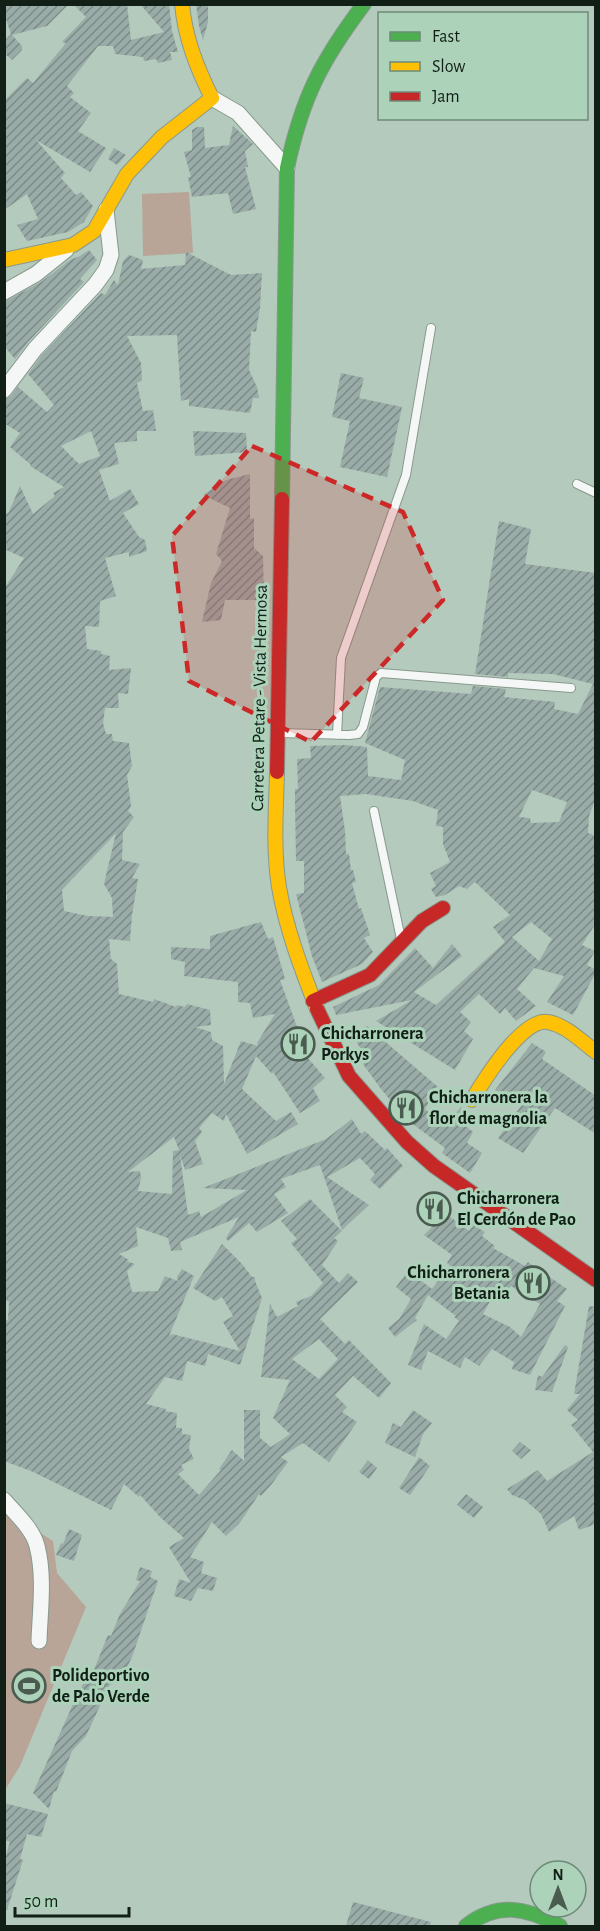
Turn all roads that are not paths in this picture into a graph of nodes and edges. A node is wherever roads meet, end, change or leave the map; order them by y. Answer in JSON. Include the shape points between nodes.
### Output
{"nodes":[{"id":1,"x":182,"y":4,"type":"edge"},
{"id":2,"x":364,"y":4,"type":"edge"},
{"id":3,"x":212,"y":98,"type":"junction"},
{"id":4,"x":287,"y":168,"type":"junction"},
{"id":5,"x":106,"y":210,"type":"junction"},
{"id":6,"x":73,"y":245,"type":"junction"},
{"id":7,"x":4,"y":260,"type":"edge"},
{"id":8,"x":4,"y":292,"type":"edge"},
{"id":9,"x":431,"y":327,"type":"dead end"},
{"id":10,"x":4,"y":390,"type":"edge"},
{"id":11,"x":578,"y":484,"type":"dead end"},
{"id":12,"x":596,"y":493,"type":"edge"},
{"id":13,"x":571,"y":688,"type":"dead end"},
{"id":14,"x":279,"y":732,"type":"junction"},
{"id":15,"x":337,"y":735,"type":"junction"},
{"id":16,"x":374,"y":811,"type":"dead end"},
{"id":17,"x":443,"y":908,"type":"dead end"},
{"id":18,"x":402,"y":941,"type":"junction"},
{"id":19,"x":313,"y":1001,"type":"junction"},
{"id":20,"x":596,"y":1052,"type":"edge"},
{"id":21,"x":472,"y":1100,"type":"dead end"},
{"id":22,"x":596,"y":1280,"type":"edge"},
{"id":23,"x":4,"y":1500,"type":"edge"},
{"id":24,"x":39,"y":1641,"type":"dead end"},
{"id":25,"x":466,"y":1926,"type":"edge"},
{"id":26,"x":560,"y":1926,"type":"edge"}],
"edges":[{"from":1,"to":3,"type":"main road","via":[[197,68]]},
{"from":2,"to":4,"type":"main road","name":"Carretera Petare - Vista Hermosa","via":[[335,45],[307,96]]},
{"from":3,"to":4,"type":"street","via":[[238,113]]},
{"from":3,"to":5,"type":"main road","via":[[162,137],[127,174]]},
{"from":4,"to":14,"type":"main road","name":"Carretera Petare - Vista Hermosa"},
{"from":5,"to":6,"type":"main road","via":[[94,231]]},
{"from":5,"to":10,"type":"street","via":[[111,255],[106,270]]},
{"from":6,"to":7,"type":"main road"},
{"from":6,"to":8,"type":"street","via":[[36,274]]},
{"from":9,"to":15,"type":"lane","via":[[406,474],[341,658]]},
{"from":11,"to":12,"type":"lane"},
{"from":13,"to":15,"type":"lane","via":[[381,673],[376,677],[363,727],[358,734]]},
{"from":14,"to":15,"type":"lane"},
{"from":14,"to":19,"type":"main road","name":"Carretera Petare - Vista Hermosa","via":[[279,887]]},
{"from":16,"to":18,"type":"lane"},
{"from":17,"to":18,"type":"main road","via":[[422,921]]},
{"from":18,"to":19,"type":"main road","via":[[370,975]]},
{"from":19,"to":22,"type":"main road","name":"Carretera Petare - Vista Hermosa","via":[[349,1076],[408,1142],[447,1176]]},
{"from":20,"to":21,"type":"main road","via":[[547,1022],[534,1024]]},
{"from":23,"to":24,"type":"street","via":[[37,1544],[42,1582]]},
{"from":25,"to":26,"type":"main road","via":[[494,1910],[507,1909],[525,1910]]}]}
